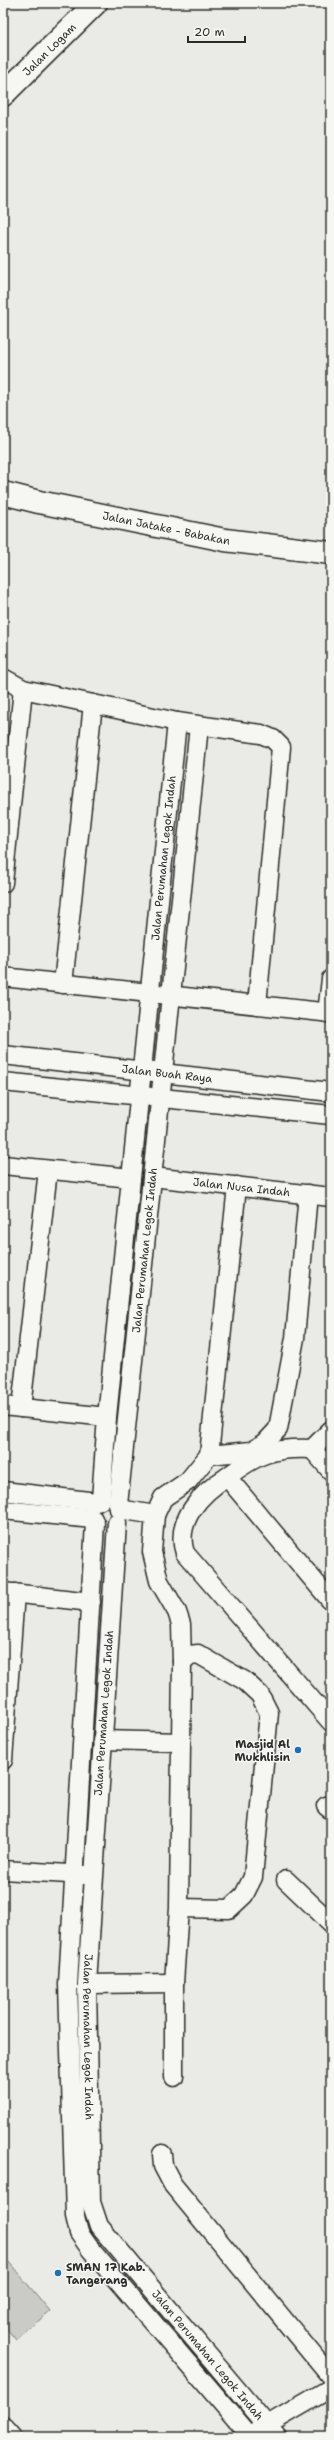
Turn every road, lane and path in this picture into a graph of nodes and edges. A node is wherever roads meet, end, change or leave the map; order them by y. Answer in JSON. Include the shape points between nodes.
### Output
{"nodes":[{"id":1,"x":96,"y":3,"type":"edge"},
{"id":2,"x":3,"y":95,"type":"edge"},
{"id":3,"x":3,"y":493,"type":"edge"},
{"id":4,"x":331,"y":553,"type":"edge"},
{"id":5,"x":3,"y":678,"type":"edge"},
{"id":6,"x":23,"y":689,"type":"junction"},
{"id":7,"x":93,"y":704,"type":"junction"},
{"id":8,"x":177,"y":722,"type":"junction"},
{"id":9,"x":199,"y":726,"type":"junction"},
{"id":10,"x":3,"y":883,"type":"edge"},
{"id":11,"x":3,"y":977,"type":"edge"},
{"id":12,"x":331,"y":978,"type":"edge"},
{"id":13,"x":63,"y":984,"type":"junction"},
{"id":14,"x":150,"y":993,"type":"junction"},
{"id":15,"x":171,"y":996,"type":"junction"},
{"id":16,"x":257,"y":1005,"type":"junction"},
{"id":17,"x":329,"y":1013,"type":"edge"},
{"id":18,"x":3,"y":1055,"type":"edge"},
{"id":19,"x":142,"y":1071,"type":"junction"},
{"id":20,"x":163,"y":1073,"type":"junction"},
{"id":21,"x":3,"y":1082,"type":"edge"},
{"id":22,"x":331,"y":1092,"type":"edge"},
{"id":23,"x":139,"y":1096,"type":"junction"},
{"id":24,"x":161,"y":1098,"type":"junction"},
{"id":25,"x":331,"y":1115,"type":"edge"},
{"id":26,"x":3,"y":1165,"type":"edge"},
{"id":27,"x":48,"y":1170,"type":"junction"},
{"id":28,"x":152,"y":1177,"type":"junction"},
{"id":29,"x":131,"y":1178,"type":"junction"},
{"id":30,"x":237,"y":1186,"type":"junction"},
{"id":31,"x":308,"y":1194,"type":"junction"},
{"id":32,"x":331,"y":1197,"type":"edge"},
{"id":33,"x":3,"y":1406,"type":"edge"},
{"id":34,"x":22,"y":1408,"type":"junction"},
{"id":35,"x":107,"y":1417,"type":"junction"},
{"id":36,"x":331,"y":1430,"type":"edge"},
{"id":37,"x":312,"y":1450,"type":"junction"},
{"id":38,"x":209,"y":1455,"type":"junction"},
{"id":39,"x":331,"y":1471,"type":"edge"},
{"id":40,"x":227,"y":1476,"type":"junction"},
{"id":41,"x":3,"y":1491,"type":"edge"},
{"id":42,"x":3,"y":1510,"type":"edge"},
{"id":43,"x":106,"y":1511,"type":"junction"},
{"id":44,"x":155,"y":1515,"type":"junction"},
{"id":45,"x":9,"y":1592,"type":"edge"},
{"id":46,"x":331,"y":1601,"type":"edge"},
{"id":47,"x":91,"y":1602,"type":"junction"},
{"id":48,"x":182,"y":1662,"type":"junction"},
{"id":49,"x":331,"y":1722,"type":"edge"},
{"id":50,"x":102,"y":1740,"type":"junction"},
{"id":51,"x":181,"y":1742,"type":"junction"},
{"id":52,"x":3,"y":1760,"type":"edge"},
{"id":53,"x":3,"y":1870,"type":"edge"},
{"id":54,"x":74,"y":1874,"type":"junction"},
{"id":55,"x":94,"y":1876,"type":"junction"},
{"id":56,"x":286,"y":1880,"type":"dead end"},
{"id":57,"x":179,"y":1908,"type":"junction"},
{"id":58,"x":331,"y":1923,"type":"edge"},
{"id":59,"x":174,"y":1983,"type":"junction"},
{"id":60,"x":87,"y":1984,"type":"junction"},
{"id":61,"x":174,"y":2077,"type":"dead end"},
{"id":62,"x":162,"y":2154,"type":"dead end"},
{"id":63,"x":331,"y":2377,"type":"edge"},
{"id":64,"x":331,"y":2388,"type":"edge"},
{"id":65,"x":3,"y":2426,"type":"edge"},
{"id":66,"x":272,"y":2431,"type":"edge"},
{"id":67,"x":249,"y":2436,"type":"edge"},
{"id":68,"x":13,"y":2437,"type":"edge"}],
"edges":[{"from":1,"to":2,"type":"main road","name":"Jalan Logam"},
{"from":3,"to":4,"type":"main road","name":"Jalan Jatake - Babakan","via":[[225,540]]},
{"from":5,"to":6,"type":"street"},
{"from":6,"to":7,"type":"street"},
{"from":6,"to":10,"type":"street"},
{"from":7,"to":8,"type":"street"},
{"from":7,"to":13,"type":"street"},
{"from":8,"to":9,"type":"street"},
{"from":8,"to":14,"type":"street","name":"Jalan Perumahan Legok Indah"},
{"from":9,"to":15,"type":"street","name":"Jalan Perumahan Legok Indah"},
{"from":9,"to":16,"type":"street","via":[[261,734],[273,739],[281,748]]},
{"from":11,"to":13,"type":"street"},
{"from":12,"to":17,"type":"street"},
{"from":13,"to":14,"type":"street"},
{"from":14,"to":15,"type":"street"},
{"from":14,"to":19,"type":"street","name":"Jalan Perumahan Legok Indah"},
{"from":15,"to":16,"type":"street"},
{"from":15,"to":20,"type":"street","name":"Jalan Perumahan Legok Indah"},
{"from":16,"to":17,"type":"street"},
{"from":18,"to":19,"type":"street","name":"Jalan Buah Raya"},
{"from":19,"to":20,"type":"street","name":"Jalan Buah Raya"},
{"from":19,"to":23,"type":"street","name":"Jalan Perumahan Legok Indah"},
{"from":20,"to":22,"type":"street","name":"Jalan Buah Raya"},
{"from":20,"to":24,"type":"street","name":"Jalan Perumahan Legok Indah"},
{"from":21,"to":23,"type":"street"},
{"from":23,"to":24,"type":"street"},
{"from":23,"to":29,"type":"street","name":"Jalan Perumahan Legok Indah"},
{"from":24,"to":25,"type":"street"},
{"from":24,"to":28,"type":"street","name":"Jalan Perumahan Legok Indah"},
{"from":26,"to":27,"type":"street","name":"Jalan Perumahan Legok Indah"},
{"from":27,"to":29,"type":"street","name":"Jalan Perumahan Legok Indah"},
{"from":27,"to":34,"type":"street"},
{"from":28,"to":30,"type":"street","name":"Jalan Nusa Indah"},
{"from":28,"to":43,"type":"street","name":"Jalan Perumahan Legok Indah"},
{"from":29,"to":35,"type":"street","name":"Jalan Perumahan Legok Indah"},
{"from":30,"to":31,"type":"street","name":"Jalan Nusa Indah"},
{"from":30,"to":38,"type":"street"},
{"from":31,"to":32,"type":"street","name":"Jalan Nusa Indah"},
{"from":31,"to":38,"type":"street","via":[[295,1338],[278,1429],[265,1443],[251,1451]]},
{"from":33,"to":34,"type":"street"},
{"from":34,"to":35,"type":"street"},
{"from":35,"to":43,"type":"street","name":"Jalan Perumahan Legok Indah"},
{"from":36,"to":37,"type":"street"},
{"from":37,"to":39,"type":"street"},
{"from":37,"to":40,"type":"street","via":[[288,1448],[267,1452],[246,1462]]},
{"from":38,"to":44,"type":"street","via":[[188,1481],[163,1498]]},
{"from":40,"to":46,"type":"street"},
{"from":40,"to":49,"type":"street","via":[[217,1482],[191,1509],[182,1545],[185,1553]]},
{"from":41,"to":43,"type":"street"},
{"from":42,"to":43,"type":"street"},
{"from":43,"to":44,"type":"street"},
{"from":43,"to":47,"type":"street","name":"Jalan Perumahan Legok Indah"},
{"from":43,"to":50,"type":"street","name":"Jalan Perumahan Legok Indah"},
{"from":44,"to":48,"type":"street","via":[[152,1552],[159,1581],[181,1624]]},
{"from":45,"to":47,"type":"street"},
{"from":45,"to":52,"type":"street"},
{"from":47,"to":54,"type":"street","name":"Jalan Perumahan Legok Indah"},
{"from":48,"to":51,"type":"street"},
{"from":48,"to":57,"type":"street","via":[[190,1655],[198,1654],[245,1681],[260,1695],[268,1713],[253,1878],[244,1895],[229,1909]]},
{"from":50,"to":51,"type":"street"},
{"from":50,"to":55,"type":"street","name":"Jalan Perumahan Legok Indah"},
{"from":51,"to":57,"type":"street"},
{"from":53,"to":54,"type":"street"},
{"from":54,"to":55,"type":"street"},
{"from":54,"to":67,"type":"street","name":"Jalan Perumahan Legok Indah","via":[[68,1984],[75,2216],[79,2234]]},
{"from":55,"to":60,"type":"street","name":"Jalan Perumahan Legok Indah"},
{"from":56,"to":58,"type":"street"},
{"from":57,"to":59,"type":"street"},
{"from":59,"to":60,"type":"street"},
{"from":59,"to":61,"type":"street"},
{"from":60,"to":66,"type":"street","name":"Jalan Perumahan Legok Indah","via":[[91,2202],[99,2226]]},
{"from":62,"to":63,"type":"street","via":[[163,2166],[173,2185]]},
{"from":64,"to":66,"type":"street"},
{"from":65,"to":68,"type":"street"},
{"from":66,"to":67,"type":"street"}]}
